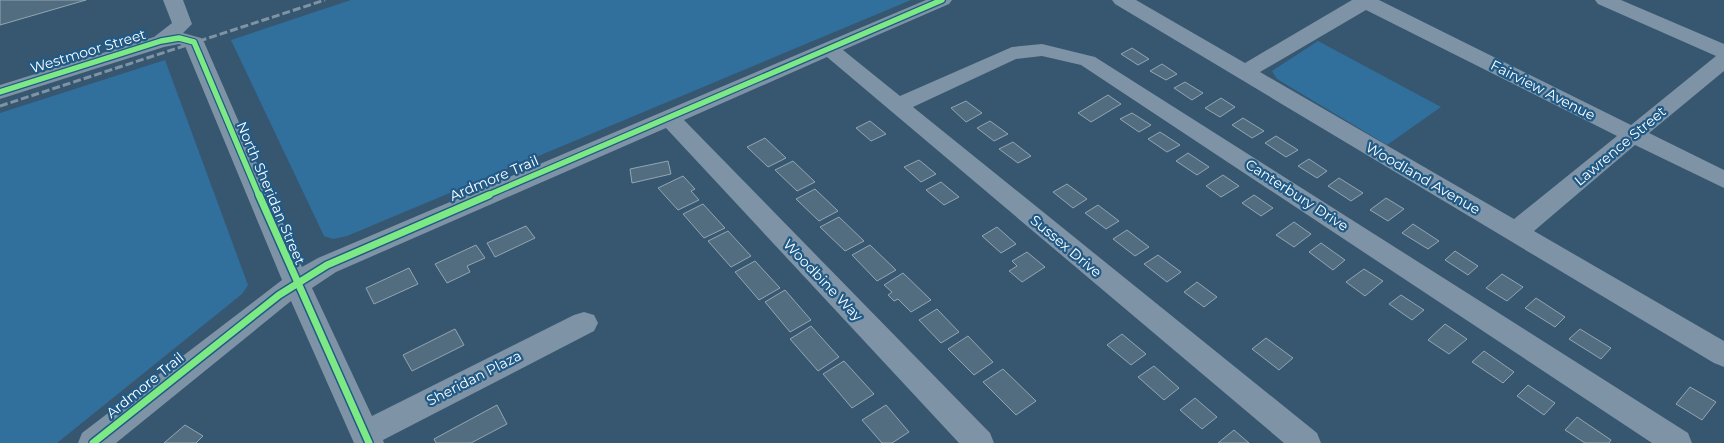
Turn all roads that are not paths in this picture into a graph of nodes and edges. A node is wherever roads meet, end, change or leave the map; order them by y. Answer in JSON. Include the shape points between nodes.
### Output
{"nodes":[{"id":1,"x":173,"y":0,"type":"edge"},
{"id":2,"x":942,"y":0,"type":"edge"},
{"id":3,"x":1122,"y":0,"type":"edge"},
{"id":4,"x":1605,"y":0,"type":"edge"},
{"id":5,"x":1365,"y":1,"type":"edge"},
{"id":6,"x":185,"y":38,"type":"joint"},
{"id":7,"x":161,"y":41,"type":"junction"},
{"id":8,"x":828,"y":48,"type":"junction"},
{"id":9,"x":1724,"y":52,"type":"edge"},
{"id":10,"x":1724,"y":60,"type":"edge"},
{"id":11,"x":1245,"y":73,"type":"junction"},
{"id":12,"x":0,"y":92,"type":"edge"},
{"id":13,"x":897,"y":106,"type":"junction"},
{"id":14,"x":668,"y":117,"type":"junction"},
{"id":15,"x":1632,"y":135,"type":"junction"},
{"id":16,"x":1724,"y":180,"type":"edge"},
{"id":17,"x":1516,"y":232,"type":"junction"},
{"id":18,"x":296,"y":282,"type":"junction"},
{"id":19,"x":584,"y":323,"type":"dead end"},
{"id":20,"x":1724,"y":355,"type":"edge"},
{"id":21,"x":367,"y":438,"type":"edge"},
{"id":22,"x":93,"y":443,"type":"edge"},
{"id":23,"x":978,"y":443,"type":"edge"},
{"id":24,"x":1306,"y":443,"type":"edge"},
{"id":25,"x":1676,"y":443,"type":"edge"}],
"edges":[{"from":1,"to":7,"type":"street","via":[[182,24]]},
{"from":2,"to":8,"type":"street","name":"Ardmore Trail"},
{"from":3,"to":11,"type":"street","name":"Woodland Avenue"},
{"from":4,"to":9,"type":"street"},
{"from":5,"to":11,"type":"street"},
{"from":5,"to":15,"type":"street","name":"Fairview Avenue"},
{"from":6,"to":7,"type":"street","name":"Westmoor Street"},
{"from":6,"to":18,"type":"street","name":"North Sheridan Street","via":[[195,44]]},
{"from":7,"to":12,"type":"street","name":"Westmoor Street"},
{"from":8,"to":13,"type":"street","name":"Sussex Drive"},
{"from":8,"to":14,"type":"street","name":"Ardmore Trail"},
{"from":10,"to":15,"type":"street","name":"Lawrence Street"},
{"from":11,"to":17,"type":"street","name":"Woodland Avenue"},
{"from":13,"to":24,"type":"street","name":"Sussex Drive"},
{"from":13,"to":25,"type":"street","name":"Canterbury Drive","via":[[1012,53],[1042,50],[1088,61]]},
{"from":14,"to":18,"type":"street","name":"Ardmore Trail"},
{"from":14,"to":23,"type":"street","name":"Woodbine Way"},
{"from":15,"to":16,"type":"street","name":"Fairview Avenue"},
{"from":15,"to":17,"type":"street","name":"Lawrence Street"},
{"from":17,"to":20,"type":"street","name":"Woodland Avenue"},
{"from":18,"to":21,"type":"street","name":"North Sheridan Street"},
{"from":18,"to":22,"type":"street","name":"Ardmore Trail"},
{"from":19,"to":21,"type":"street","name":"Sheridan Plaza"}]}
